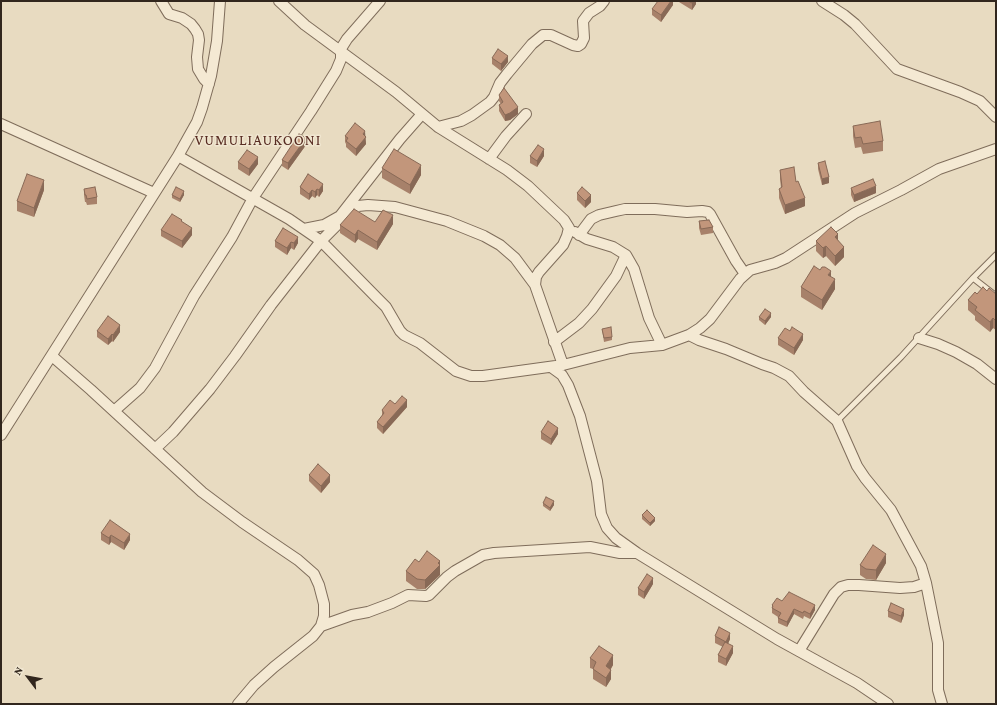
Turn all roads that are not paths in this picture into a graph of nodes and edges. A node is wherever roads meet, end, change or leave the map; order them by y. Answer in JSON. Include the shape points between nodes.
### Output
{"nodes":[{"id":1,"x":161,"y":1,"type":"edge"},
{"id":2,"x":220,"y":1,"type":"edge"},
{"id":3,"x":279,"y":1,"type":"edge"},
{"id":4,"x":380,"y":1,"type":"edge"},
{"id":5,"x":604,"y":1,"type":"edge"},
{"id":6,"x":822,"y":1,"type":"edge"},
{"id":7,"x":341,"y":52,"type":"junction"},
{"id":8,"x":209,"y":84,"type":"junction"},
{"id":9,"x":422,"y":114,"type":"junction"},
{"id":10,"x":526,"y":114,"type":"dead end"},
{"id":11,"x":996,"y":117,"type":"edge"},
{"id":12,"x":1,"y":124,"type":"edge"},
{"id":13,"x":438,"y":127,"type":"junction"},
{"id":14,"x":996,"y":149,"type":"edge"},
{"id":15,"x":178,"y":156,"type":"junction"},
{"id":16,"x":489,"y":159,"type":"junction"},
{"id":17,"x":154,"y":193,"type":"junction"},
{"id":18,"x":253,"y":198,"type":"junction"},
{"id":19,"x":569,"y":228,"type":"junction"},
{"id":20,"x":304,"y":229,"type":"junction"},
{"id":21,"x":579,"y":235,"type":"junction"},
{"id":22,"x":321,"y":241,"type":"junction"},
{"id":23,"x":996,"y":255,"type":"edge"},
{"id":24,"x":626,"y":256,"type":"junction"},
{"id":25,"x":745,"y":274,"type":"junction"},
{"id":26,"x":973,"y":278,"type":"junction"},
{"id":27,"x":535,"y":284,"type":"junction"},
{"id":28,"x":996,"y":296,"type":"edge"},
{"id":29,"x":689,"y":335,"type":"junction"},
{"id":30,"x":919,"y":338,"type":"junction"},
{"id":31,"x":554,"y":342,"type":"junction"},
{"id":32,"x":662,"y":345,"type":"junction"},
{"id":33,"x":52,"y":356,"type":"junction"},
{"id":34,"x":563,"y":365,"type":"junction"},
{"id":35,"x":551,"y":367,"type":"junction"},
{"id":36,"x":996,"y":379,"type":"edge"},
{"id":37,"x":114,"y":412,"type":"junction"},
{"id":38,"x":837,"y":421,"type":"junction"},
{"id":39,"x":1,"y":435,"type":"edge"},
{"id":40,"x":156,"y":449,"type":"junction"},
{"id":41,"x":637,"y":553,"type":"junction"},
{"id":42,"x":926,"y":583,"type":"junction"},
{"id":43,"x":321,"y":626,"type":"junction"},
{"id":44,"x":799,"y":651,"type":"junction"},
{"id":45,"x":238,"y":704,"type":"edge"},
{"id":46,"x":888,"y":704,"type":"edge"},
{"id":47,"x":942,"y":704,"type":"edge"}],
"edges":[{"from":1,"to":8,"type":"street","via":[[169,14],[191,24],[198,34],[198,69]]},
{"from":2,"to":8,"type":"street","via":[[217,41]]},
{"from":3,"to":7,"type":"street","via":[[305,25]]},
{"from":4,"to":7,"type":"street","via":[[347,39]]},
{"from":5,"to":13,"type":"street","via":[[583,21],[584,38],[581,44],[573,45],[551,35],[543,35],[507,74],[490,102],[460,121]]},
{"from":6,"to":11,"type":"street","via":[[855,24],[897,68],[980,101]]},
{"from":7,"to":9,"type":"street"},
{"from":7,"to":18,"type":"street","via":[[341,62],[331,79]]},
{"from":8,"to":15,"type":"street","via":[[202,108]]},
{"from":9,"to":13,"type":"street"},
{"from":9,"to":20,"type":"street","via":[[340,216],[324,225]]},
{"from":10,"to":16,"type":"street"},
{"from":12,"to":17,"type":"street"},
{"from":13,"to":16,"type":"street"},
{"from":14,"to":25,"type":"street","via":[[939,169],[855,213],[786,258],[754,268]]},
{"from":15,"to":17,"type":"street"},
{"from":15,"to":18,"type":"street"},
{"from":16,"to":19,"type":"street","via":[[528,186],[564,220]]},
{"from":17,"to":33,"type":"street"},
{"from":18,"to":20,"type":"street"},
{"from":18,"to":37,"type":"street","via":[[232,237],[194,296],[155,368],[140,388]]},
{"from":19,"to":21,"type":"street"},
{"from":19,"to":27,"type":"street","via":[[562,245],[539,272]]},
{"from":20,"to":22,"type":"street"},
{"from":21,"to":24,"type":"street","via":[[613,247]]},
{"from":21,"to":25,"type":"street","via":[[591,219],[625,209],[708,212]]},
{"from":22,"to":27,"type":"street","via":[[358,206],[394,207],[447,221],[484,236],[515,258]]},
{"from":22,"to":35,"type":"street","via":[[386,307],[404,335],[420,343],[456,371],[471,376],[483,376]]},
{"from":22,"to":40,"type":"street","via":[[210,389]]},
{"from":23,"to":26,"type":"lane"},
{"from":24,"to":31,"type":"street","via":[[616,276],[592,309],[579,323]]},
{"from":24,"to":32,"type":"street","via":[[634,269],[649,318]]},
{"from":25,"to":29,"type":"street","via":[[710,319]]},
{"from":26,"to":28,"type":"lane"},
{"from":26,"to":30,"type":"lane"},
{"from":27,"to":31,"type":"street"},
{"from":29,"to":32,"type":"street"},
{"from":29,"to":38,"type":"street","via":[[789,376]]},
{"from":30,"to":36,"type":"street","via":[[956,352]]},
{"from":30,"to":38,"type":"lane"},
{"from":31,"to":34,"type":"street"},
{"from":32,"to":34,"type":"street","via":[[630,348]]},
{"from":33,"to":37,"type":"street"},
{"from":33,"to":39,"type":"street"},
{"from":34,"to":35,"type":"street"},
{"from":35,"to":41,"type":"street","via":[[565,379],[580,416],[597,481],[601,514],[607,528]]},
{"from":37,"to":40,"type":"street"},
{"from":38,"to":42,"type":"street","via":[[857,466],[898,521],[921,566]]},
{"from":40,"to":43,"type":"street","via":[[211,499],[314,574],[324,604]]},
{"from":41,"to":43,"type":"street","via":[[620,553],[590,547],[494,552],[483,555],[455,571],[429,595],[408,595],[386,605]]},
{"from":41,"to":44,"type":"street"},
{"from":42,"to":44,"type":"street","via":[[900,588],[859,585],[842,587],[834,594]]},
{"from":42,"to":47,"type":"street","via":[[938,643],[938,690]]},
{"from":43,"to":45,"type":"street","via":[[313,636],[254,685]]},
{"from":44,"to":46,"type":"street","via":[[857,683]]}]}
